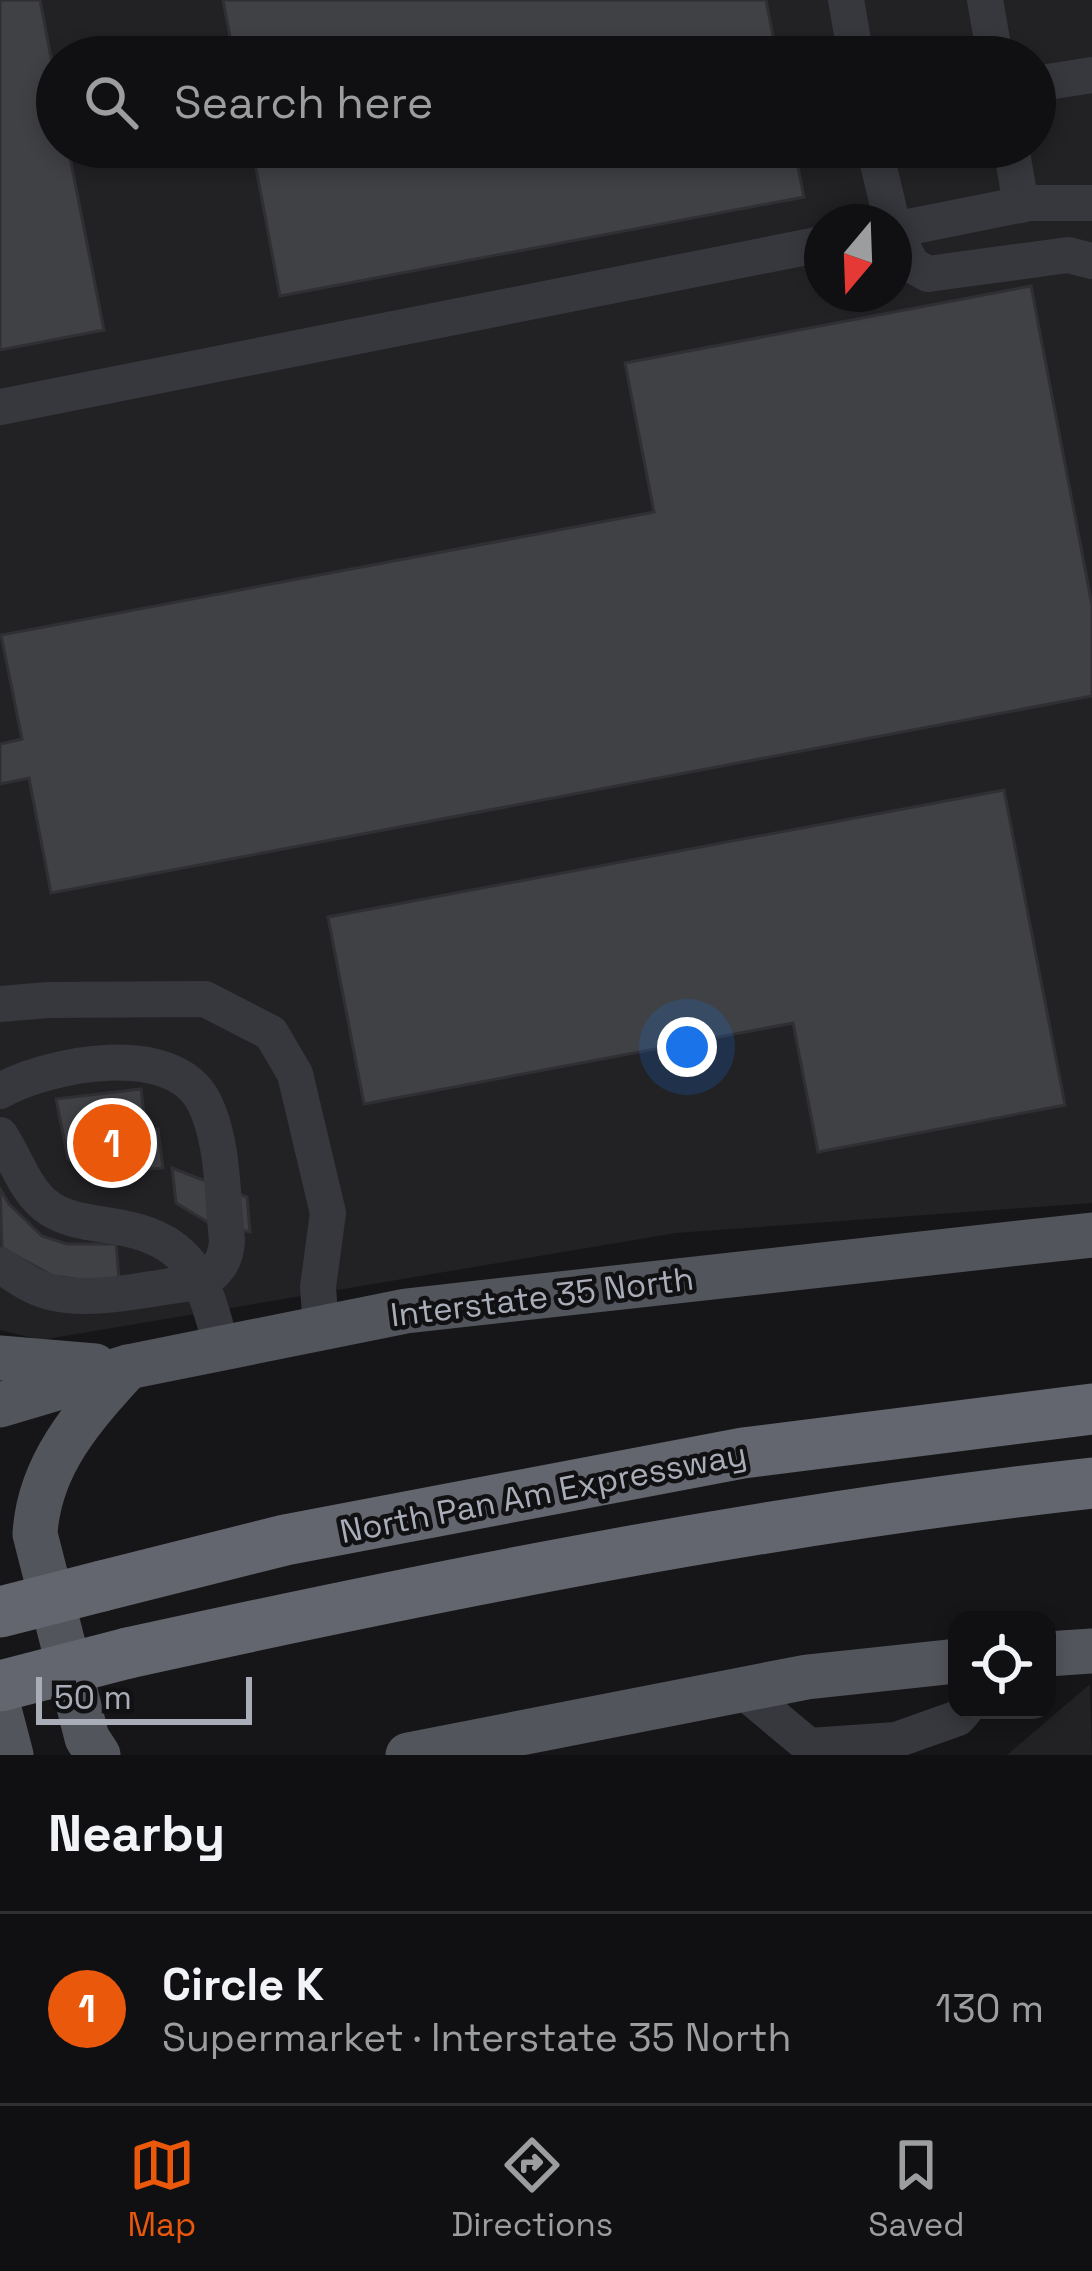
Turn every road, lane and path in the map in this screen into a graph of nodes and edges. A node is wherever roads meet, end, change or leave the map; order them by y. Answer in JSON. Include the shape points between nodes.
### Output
{"nodes":[{"id":1,"x":846,"y":0,"type":"edge"},
{"id":2,"x":985,"y":0,"type":"edge"},
{"id":3,"x":852,"y":36,"type":"edge"},
{"id":4,"x":991,"y":36,"type":"edge"},
{"id":5,"x":1092,"y":75,"type":"edge"},
{"id":6,"x":1056,"y":81,"type":"edge"},
{"id":7,"x":879,"y":168,"type":"edge"},
{"id":8,"x":1015,"y":168,"type":"edge"},
{"id":9,"x":1092,"y":202,"type":"edge"},
{"id":10,"x":887,"y":204,"type":"edge"},
{"id":11,"x":1021,"y":205,"type":"junction"},
{"id":12,"x":912,"y":225,"type":"edge"},
{"id":13,"x":804,"y":248,"type":"edge"},
{"id":14,"x":1092,"y":261,"type":"edge"},
{"id":15,"x":912,"y":266,"type":"edge"},
{"id":16,"x":0,"y":407,"type":"edge"},
{"id":17,"x":0,"y":1004,"type":"edge"},
{"id":18,"x":0,"y":1091,"type":"edge"},
{"id":19,"x":0,"y":1135,"type":"edge"},
{"id":20,"x":1092,"y":1235,"type":"edge"},
{"id":21,"x":0,"y":1264,"type":"edge"},
{"id":22,"x":203,"y":1281,"type":"junction"},
{"id":23,"x":321,"y":1328,"type":"junction"},
{"id":24,"x":222,"y":1349,"type":"junction"},
{"id":25,"x":0,"y":1358,"type":"edge"},
{"id":26,"x":128,"y":1367,"type":"junction"},
{"id":27,"x":0,"y":1405,"type":"edge"},
{"id":28,"x":1092,"y":1409,"type":"edge"},
{"id":29,"x":1092,"y":1483,"type":"edge"},
{"id":30,"x":0,"y":1612,"type":"edge"},
{"id":31,"x":1092,"y":1651,"type":"edge"},
{"id":32,"x":1056,"y":1653,"type":"edge"},
{"id":33,"x":948,"y":1662,"type":"edge"},
{"id":34,"x":0,"y":1686,"type":"edge"},
{"id":35,"x":742,"y":1690,"type":"junction"},
{"id":36,"x":0,"y":1713,"type":"edge"},
{"id":37,"x":955,"y":1719,"type":"edge"},
{"id":38,"x":11,"y":1755,"type":"edge"},
{"id":39,"x":98,"y":1755,"type":"edge"},
{"id":40,"x":408,"y":1755,"type":"edge"}],
"edges":[{"from":1,"to":3,"type":"lane"},
{"from":2,"to":4,"type":"lane"},
{"from":5,"to":6,"type":"lane"},
{"from":7,"to":10,"type":"lane"},
{"from":8,"to":11,"type":"lane"},
{"from":9,"to":11,"type":"lane"},
{"from":11,"to":12,"type":"lane"},
{"from":13,"to":16,"type":"lane"},
{"from":14,"to":15,"type":"lane","via":[[1068,255],[928,274]]},
{"from":17,"to":23,"type":"lane","via":[[205,999],[272,1034],[295,1074],[328,1214],[317,1287]]},
{"from":18,"to":22,"type":"lane","via":[[43,1072],[116,1063],[184,1076],[204,1102],[214,1135],[227,1240],[218,1269]]},
{"from":19,"to":22,"type":"lane","via":[[46,1206],[143,1234],[191,1262]]},
{"from":20,"to":23,"type":"main road","name":"Interstate 35 North","via":[[406,1311]]},
{"from":21,"to":22,"type":"lane","via":[[53,1293]]},
{"from":22,"to":24,"type":"lane"},
{"from":23,"to":24,"type":"main road","name":"Interstate 35 North"},
{"from":24,"to":26,"type":"main road","name":"Interstate 35 North"},
{"from":25,"to":26,"type":"main road"},
{"from":26,"to":27,"type":"main road","name":"Interstate 35 North"},
{"from":26,"to":39,"type":"main road","via":[[60,1452],[37,1506],[35,1534]]},
{"from":28,"to":30,"type":"highway","name":"North Pan Am Expressway","bridge":true,"via":[[743,1453],[329,1532]]},
{"from":29,"to":34,"type":"highway","bridge":true,"via":[[603,1554]]},
{"from":31,"to":32,"type":"main road"},
{"from":33,"to":35,"type":"main road"},
{"from":35,"to":37,"type":"lane","via":[[809,1746],[896,1740]]},
{"from":35,"to":40,"type":"main road"},
{"from":36,"to":38,"type":"main road"}]}
